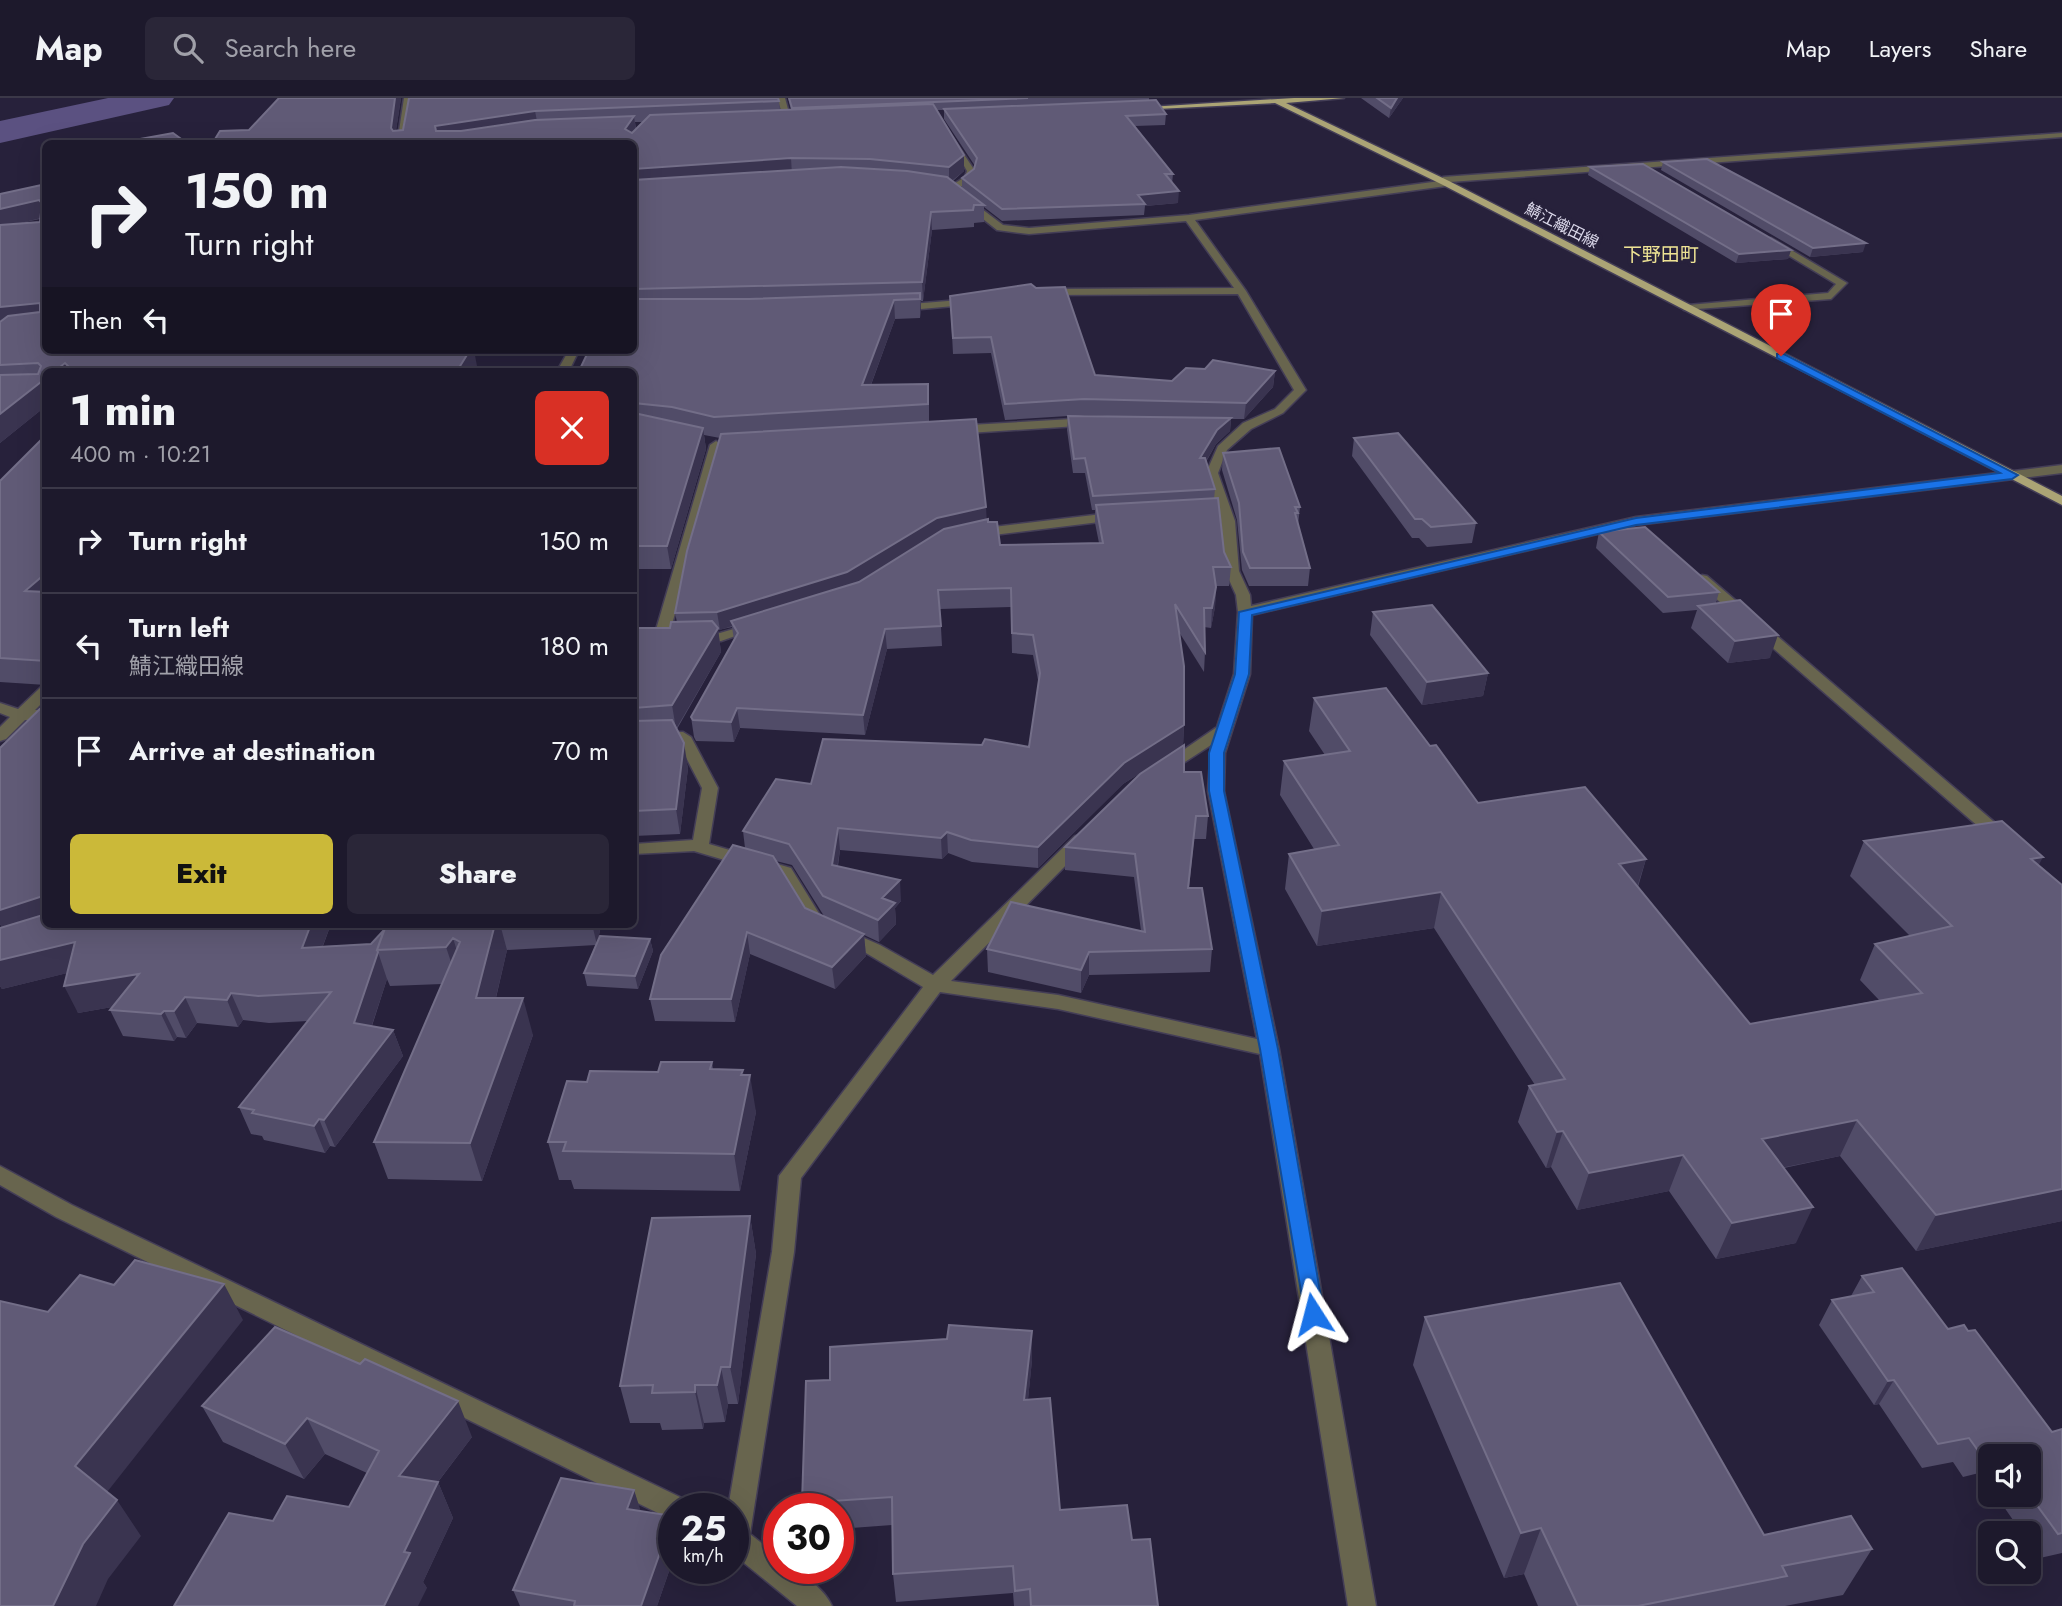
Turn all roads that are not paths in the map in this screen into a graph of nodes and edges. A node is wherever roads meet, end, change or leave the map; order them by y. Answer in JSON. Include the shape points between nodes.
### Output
{"nodes":[{"id":1,"x":408,"y":98,"type":"edge"},
{"id":2,"x":781,"y":98,"type":"edge"},
{"id":3,"x":1338,"y":98,"type":"edge"},
{"id":4,"x":1272,"y":99,"type":"edge"},
{"id":5,"x":1129,"y":108,"type":"edge"},
{"id":6,"x":803,"y":121,"type":"edge"},
{"id":7,"x":776,"y":122,"type":"edge"},
{"id":8,"x":789,"y":122,"type":"junction"},
{"id":9,"x":945,"y":127,"type":"edge"},
{"id":10,"x":2062,"y":135,"type":"edge"},
{"id":11,"x":402,"y":140,"type":"edge"},
{"id":12,"x":1641,"y":165,"type":"junction"},
{"id":13,"x":1665,"y":179,"type":"edge"},
{"id":14,"x":1446,"y":183,"type":"junction"},
{"id":15,"x":941,"y":187,"type":"edge"},
{"id":16,"x":952,"y":188,"type":"junction"},
{"id":17,"x":1189,"y":218,"type":"junction"},
{"id":18,"x":1759,"y":234,"type":"edge"},
{"id":19,"x":1241,"y":291,"type":"junction"},
{"id":20,"x":1031,"y":293,"type":"edge"},
{"id":21,"x":981,"y":301,"type":"edge"},
{"id":22,"x":1688,"y":308,"type":"junction"},
{"id":23,"x":882,"y":309,"type":"edge"},
{"id":24,"x":1098,"y":422,"type":"edge"},
{"id":25,"x":1223,"y":425,"type":"edge"},
{"id":26,"x":1247,"y":426,"type":"junction"},
{"id":27,"x":943,"y":430,"type":"edge"},
{"id":28,"x":716,"y":444,"type":"edge"},
{"id":29,"x":2062,"y":469,"type":"edge"},
{"id":30,"x":2012,"y":475,"type":"junction"},
{"id":31,"x":2062,"y":501,"type":"edge"},
{"id":32,"x":1132,"y":515,"type":"edge"},
{"id":33,"x":1636,"y":522,"type":"junction"},
{"id":34,"x":963,"y":536,"type":"edge"},
{"id":35,"x":1656,"y":539,"type":"edge"},
{"id":36,"x":1688,"y":566,"type":"edge"},
{"id":37,"x":1245,"y":612,"type":"junction"},
{"id":38,"x":770,"y":622,"type":"edge"},
{"id":39,"x":721,"y":638,"type":"junction"},
{"id":40,"x":731,"y":652,"type":"edge"},
{"id":41,"x":42,"y":694,"type":"edge"},
{"id":42,"x":0,"y":708,"type":"edge"},
{"id":43,"x":19,"y":715,"type":"junction"},
{"id":44,"x":42,"y":715,"type":"edge"},
{"id":45,"x":1227,"y":727,"type":"junction"},
{"id":46,"x":0,"y":736,"type":"edge"},
{"id":47,"x":637,"y":738,"type":"edge"},
{"id":48,"x":1152,"y":776,"type":"edge"},
{"id":49,"x":1092,"y":829,"type":"edge"},
{"id":50,"x":700,"y":845,"type":"junction"},
{"id":51,"x":2010,"y":845,"type":"edge"},
{"id":52,"x":637,"y":849,"type":"edge"},
{"id":53,"x":935,"y":985,"type":"junction"},
{"id":54,"x":1269,"y":1049,"type":"junction"},
{"id":55,"x":0,"y":1175,"type":"edge"},
{"id":56,"x":743,"y":1493,"type":"edge"},
{"id":57,"x":658,"y":1500,"type":"edge"},
{"id":58,"x":749,"y":1549,"type":"edge"},
{"id":59,"x":818,"y":1606,"type":"edge"},
{"id":60,"x":1362,"y":1606,"type":"edge"}],
"edges":[{"from":1,"to":11,"type":"street"},
{"from":2,"to":8,"type":"street"},
{"from":3,"to":4,"type":"main road"},
{"from":4,"to":5,"type":"main road"},
{"from":4,"to":14,"type":"main road","name":"鯖江織田線"},
{"from":6,"to":8,"type":"main road"},
{"from":7,"to":8,"type":"main road"},
{"from":9,"to":16,"type":"street","via":[[971,172]]},
{"from":10,"to":12,"type":"street"},
{"from":12,"to":13,"type":"street"},
{"from":12,"to":14,"type":"street","via":[[1443,180]]},
{"from":14,"to":17,"type":"street"},
{"from":14,"to":22,"type":"main road","name":"鯖江織田線"},
{"from":15,"to":16,"type":"street"},
{"from":16,"to":17,"type":"street","via":[[1000,228],[1029,231]]},
{"from":17,"to":19,"type":"street"},
{"from":18,"to":22,"type":"street","via":[[1842,283],[1830,296]]},
{"from":19,"to":20,"type":"street"},
{"from":19,"to":26,"type":"street","via":[[1300,390],[1279,411]]},
{"from":21,"to":23,"type":"street"},
{"from":22,"to":30,"type":"main road","name":"鯖江織田線"},
{"from":24,"to":27,"type":"street"},
{"from":25,"to":26,"type":"street"},
{"from":26,"to":37,"type":"street","via":[[1222,449],[1212,473]]},
{"from":28,"to":39,"type":"street","via":[[654,639]]},
{"from":29,"to":30,"type":"street"},
{"from":30,"to":31,"type":"main road","name":"鯖江織田線"},
{"from":30,"to":33,"type":"street"},
{"from":32,"to":34,"type":"street"},
{"from":33,"to":35,"type":"street"},
{"from":33,"to":37,"type":"street"},
{"from":36,"to":51,"type":"street"},
{"from":37,"to":45,"type":"street","via":[[1242,674]]},
{"from":38,"to":39,"type":"street"},
{"from":39,"to":40,"type":"street"},
{"from":41,"to":43,"type":"street"},
{"from":42,"to":43,"type":"street"},
{"from":43,"to":44,"type":"street"},
{"from":43,"to":46,"type":"street"},
{"from":45,"to":48,"type":"street"},
{"from":45,"to":54,"type":"street","via":[[1217,753],[1216,791]]},
{"from":47,"to":50,"type":"street","via":[[686,731],[710,788]]},
{"from":49,"to":53,"type":"street"},
{"from":50,"to":52,"type":"street"},
{"from":50,"to":53,"type":"street","via":[[785,872],[816,924],[873,949]]},
{"from":53,"to":54,"type":"street","via":[[1058,1002]]},
{"from":53,"to":56,"type":"street","via":[[790,1176],[783,1252]]},
{"from":54,"to":60,"type":"street"},
{"from":55,"to":57,"type":"street","via":[[64,1211]]},
{"from":58,"to":59,"type":"street"}]}
